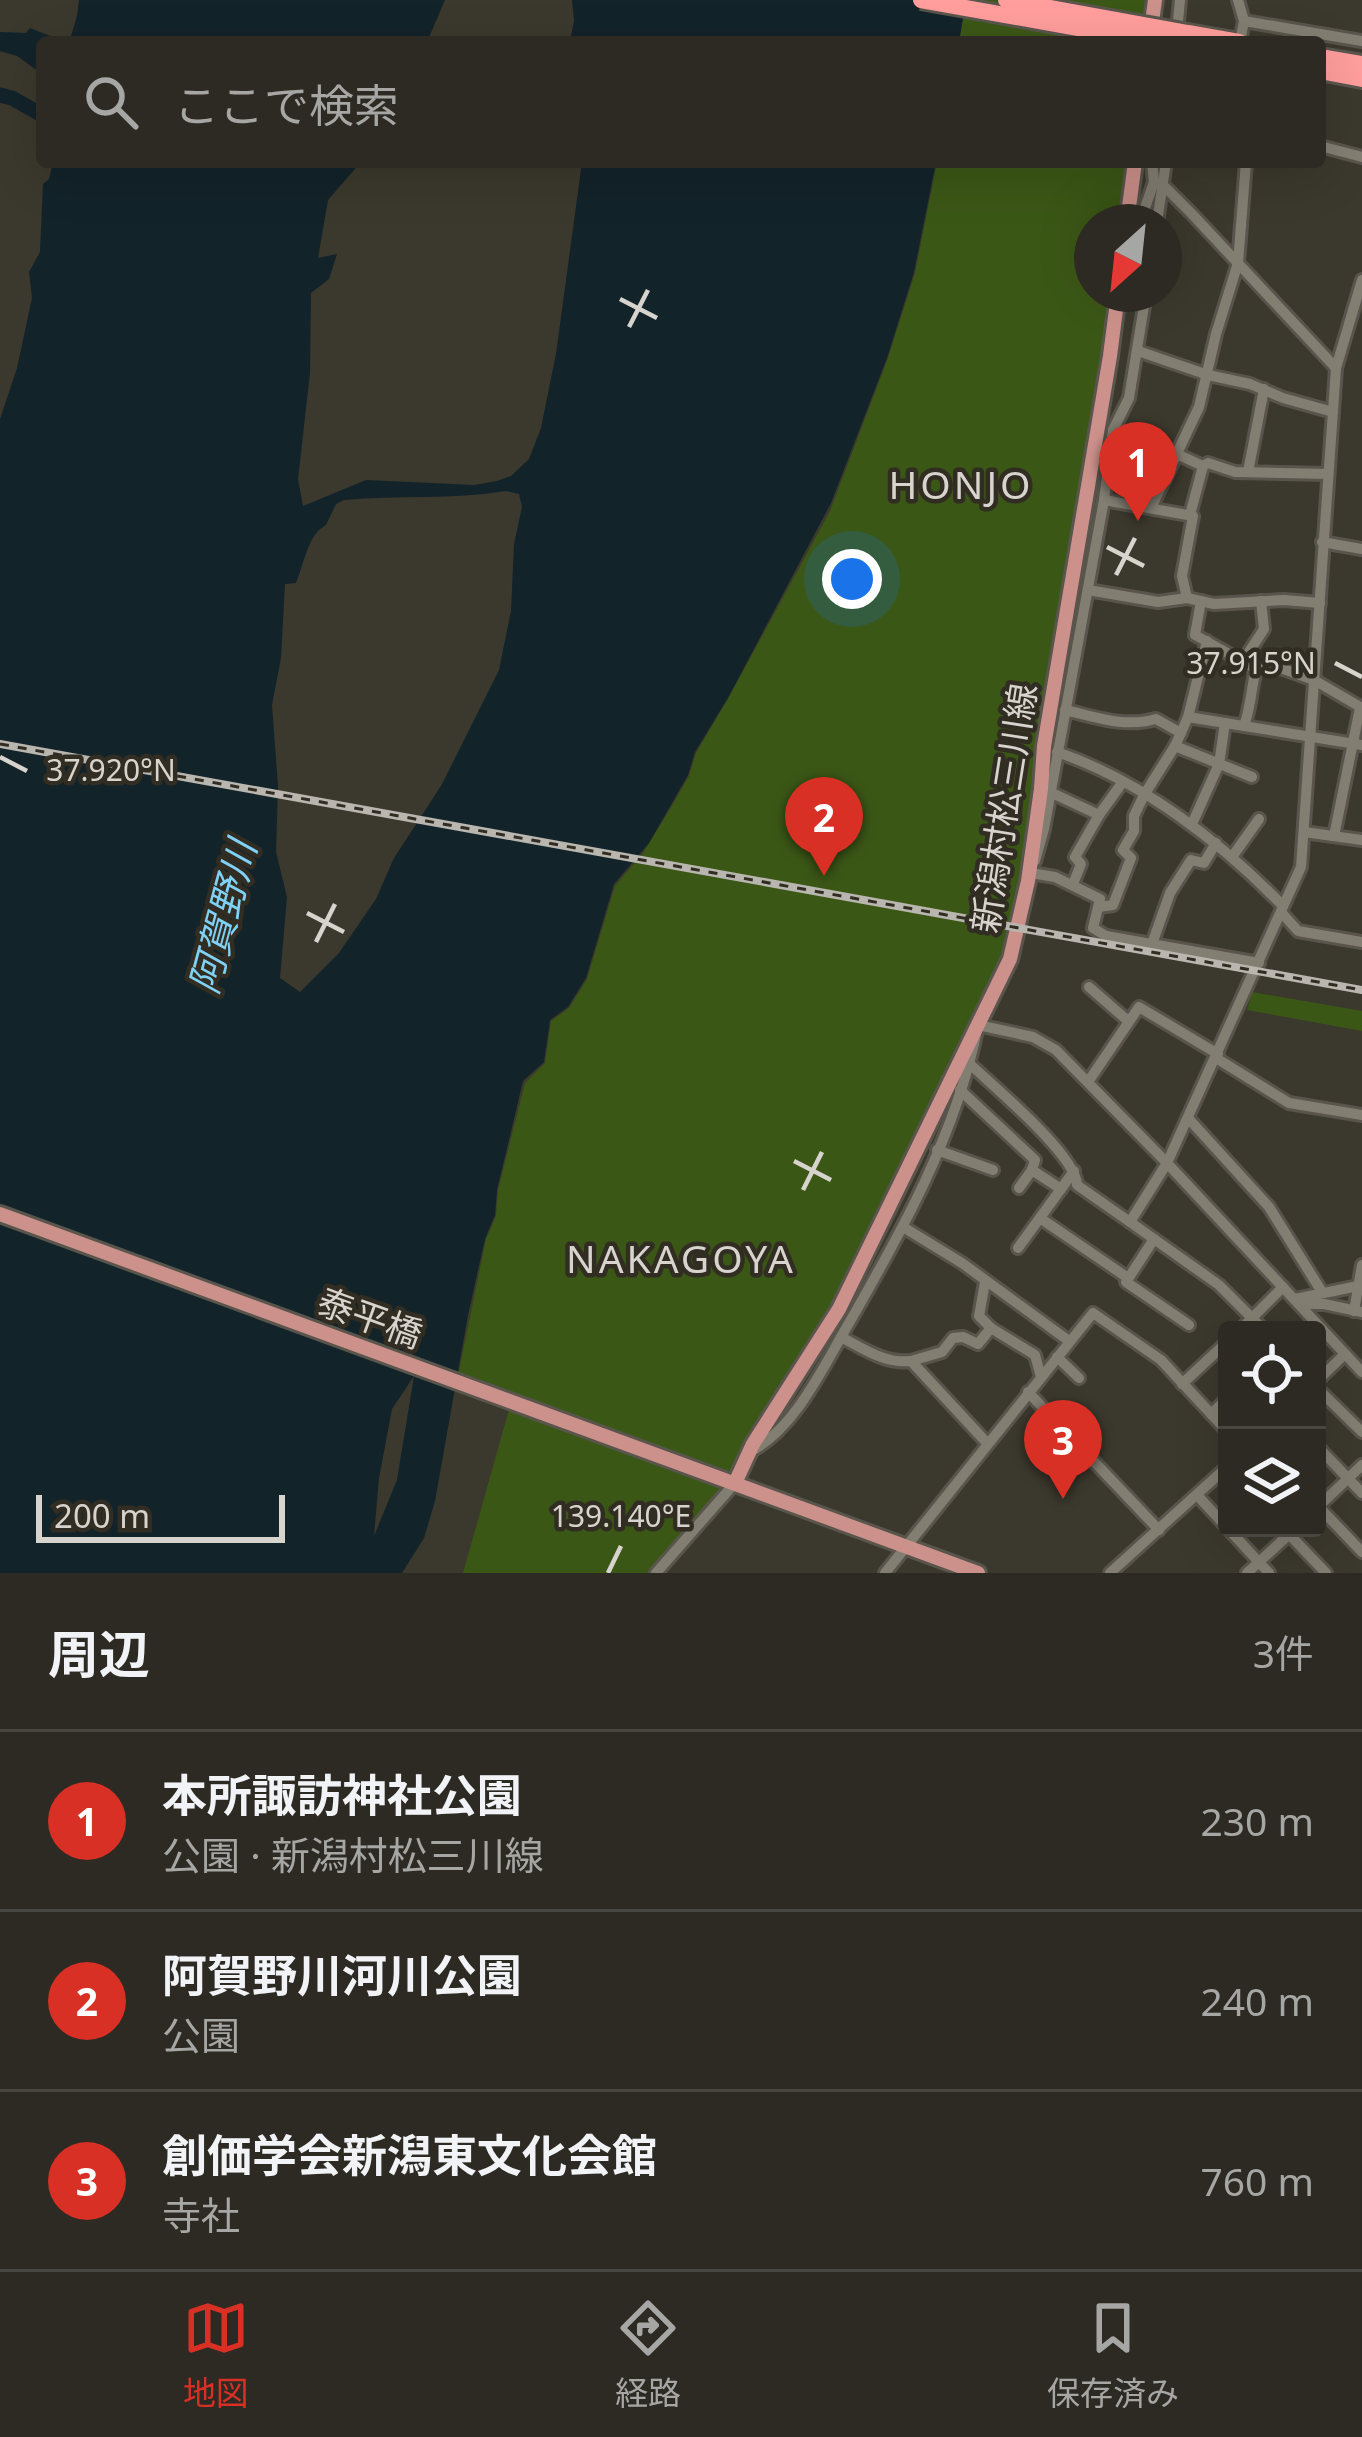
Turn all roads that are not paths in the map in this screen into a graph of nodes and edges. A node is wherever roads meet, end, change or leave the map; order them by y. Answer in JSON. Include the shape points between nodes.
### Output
{"nodes":[{"id":1,"x":922,"y":0,"type":"edge"},
{"id":2,"x":1006,"y":0,"type":"edge"},
{"id":3,"x":1155,"y":0,"type":"edge"},
{"id":4,"x":1180,"y":0,"type":"edge"},
{"id":5,"x":1238,"y":0,"type":"edge"},
{"id":6,"x":1244,"y":20,"type":"junction"},
{"id":7,"x":1119,"y":36,"type":"edge"},
{"id":8,"x":1152,"y":36,"type":"edge"},
{"id":9,"x":1177,"y":36,"type":"edge"},
{"id":10,"x":1207,"y":36,"type":"edge"},
{"id":11,"x":1241,"y":36,"type":"edge"},
{"id":12,"x":1362,"y":41,"type":"edge"},
{"id":13,"x":1326,"y":58,"type":"edge"},
{"id":14,"x":1362,"y":64,"type":"edge"},
{"id":15,"x":1326,"y":72,"type":"edge"},
{"id":16,"x":1362,"y":79,"type":"edge"},
{"id":17,"x":1326,"y":148,"type":"edge"},
{"id":18,"x":1362,"y":157,"type":"edge"},
{"id":19,"x":1134,"y":168,"type":"edge"},
{"id":20,"x":1154,"y":168,"type":"edge"},
{"id":21,"x":1164,"y":168,"type":"edge"},
{"id":22,"x":1246,"y":168,"type":"edge"},
{"id":23,"x":1159,"y":184,"type":"junction"},
{"id":24,"x":1129,"y":204,"type":"edge"},
{"id":25,"x":1149,"y":204,"type":"edge"},
{"id":26,"x":1158,"y":204,"type":"edge"},
{"id":27,"x":1238,"y":263,"type":"junction"},
{"id":28,"x":1362,"y":280,"type":"edge"},
{"id":29,"x":1116,"y":312,"type":"edge"},
{"id":30,"x":1144,"y":312,"type":"edge"},
{"id":31,"x":1138,"y":352,"type":"junction"},
{"id":32,"x":1336,"y":368,"type":"junction"},
{"id":33,"x":1208,"y":375,"type":"junction"},
{"id":34,"x":1264,"y":389,"type":"junction"},
{"id":35,"x":1333,"y":412,"type":"junction"},
{"id":36,"x":1113,"y":430,"type":"junction"},
{"id":37,"x":1178,"y":455,"type":"junction"},
{"id":38,"x":1203,"y":466,"type":"junction"},
{"id":39,"x":1249,"y":472,"type":"junction"},
{"id":40,"x":1328,"y":474,"type":"junction"},
{"id":41,"x":1104,"y":500,"type":"junction"},
{"id":42,"x":1151,"y":508,"type":"junction"},
{"id":43,"x":1190,"y":515,"type":"junction"},
{"id":44,"x":1322,"y":542,"type":"junction"},
{"id":45,"x":1362,"y":549,"type":"edge"},
{"id":46,"x":1088,"y":590,"type":"junction"},
{"id":47,"x":1186,"y":598,"type":"junction"},
{"id":48,"x":1201,"y":601,"type":"junction"},
{"id":49,"x":1261,"y":601,"type":"junction"},
{"id":50,"x":1320,"y":603,"type":"junction"},
{"id":51,"x":1207,"y":641,"type":"junction"},
{"id":52,"x":1244,"y":661,"type":"junction"},
{"id":53,"x":1256,"y":669,"type":"junction"},
{"id":54,"x":1314,"y":680,"type":"junction"},
{"id":55,"x":1361,"y":708,"type":"edge"},
{"id":56,"x":1065,"y":710,"type":"junction"},
{"id":57,"x":1188,"y":717,"type":"junction"},
{"id":58,"x":1226,"y":723,"type":"junction"},
{"id":59,"x":1244,"y":726,"type":"junction"},
{"id":60,"x":1181,"y":733,"type":"junction"},
{"id":61,"x":1310,"y":735,"type":"junction"},
{"id":62,"x":1358,"y":744,"type":"edge"},
{"id":63,"x":1175,"y":746,"type":"junction"},
{"id":64,"x":1057,"y":752,"type":"junction"},
{"id":65,"x":1219,"y":764,"type":"junction"},
{"id":66,"x":1252,"y":777,"type":"dead end"},
{"id":67,"x":1121,"y":783,"type":"junction"},
{"id":68,"x":1050,"y":792,"type":"junction"},
{"id":69,"x":1144,"y":795,"type":"junction"},
{"id":70,"x":1099,"y":815,"type":"junction"},
{"id":71,"x":1259,"y":819,"type":"dead end"},
{"id":72,"x":1192,"y":824,"type":"junction"},
{"id":73,"x":1304,"y":832,"type":"junction"},
{"id":74,"x":1334,"y":836,"type":"junction"},
{"id":75,"x":1362,"y":840,"type":"edge"},
{"id":76,"x":1216,"y":843,"type":"junction"},
{"id":77,"x":1232,"y":857,"type":"junction"},
{"id":78,"x":1029,"y":877,"type":"junction"},
{"id":79,"x":1073,"y":884,"type":"junction"},
{"id":80,"x":1100,"y":907,"type":"junction"},
{"id":81,"x":1282,"y":909,"type":"junction"},
{"id":82,"x":1362,"y":942,"type":"edge"},
{"id":83,"x":1153,"y":944,"type":"junction"},
{"id":84,"x":1258,"y":963,"type":"junction"},
{"id":85,"x":1089,"y":987,"type":"dead end"},
{"id":86,"x":1127,"y":1020,"type":"junction"},
{"id":87,"x":978,"y":1025,"type":"junction"},
{"id":88,"x":1217,"y":1056,"type":"junction"},
{"id":89,"x":970,"y":1064,"type":"junction"},
{"id":90,"x":1088,"y":1082,"type":"junction"},
{"id":91,"x":961,"y":1090,"type":"junction"},
{"id":92,"x":1362,"y":1115,"type":"edge"},
{"id":93,"x":1189,"y":1118,"type":"junction"},
{"id":94,"x":938,"y":1150,"type":"junction"},
{"id":95,"x":1167,"y":1163,"type":"junction"},
{"id":96,"x":994,"y":1170,"type":"dead end"},
{"id":97,"x":1032,"y":1170,"type":"junction"},
{"id":98,"x":1074,"y":1171,"type":"junction"},
{"id":99,"x":1019,"y":1188,"type":"dead end"},
{"id":100,"x":1061,"y":1189,"type":"junction"},
{"id":101,"x":0,"y":1214,"type":"edge"},
{"id":102,"x":1040,"y":1218,"type":"junction"},
{"id":103,"x":1130,"y":1222,"type":"junction"},
{"id":104,"x":903,"y":1227,"type":"junction"},
{"id":105,"x":1154,"y":1239,"type":"junction"},
{"id":106,"x":1018,"y":1248,"type":"dead end"},
{"id":107,"x":1362,"y":1265,"type":"edge"},
{"id":108,"x":1128,"y":1278,"type":"junction"},
{"id":109,"x":986,"y":1282,"type":"junction"},
{"id":110,"x":1358,"y":1286,"type":"junction"},
{"id":111,"x":1283,"y":1287,"type":"junction"},
{"id":112,"x":1322,"y":1292,"type":"junction"},
{"id":113,"x":1297,"y":1302,"type":"junction"},
{"id":114,"x":1358,"y":1311,"type":"edge"},
{"id":115,"x":1252,"y":1318,"type":"junction"},
{"id":116,"x":1249,"y":1321,"type":"edge"},
{"id":117,"x":1255,"y":1321,"type":"edge"},
{"id":118,"x":1189,"y":1325,"type":"dead end"},
{"id":119,"x":991,"y":1328,"type":"junction"},
{"id":120,"x":841,"y":1337,"type":"junction"},
{"id":121,"x":1069,"y":1341,"type":"junction"},
{"id":122,"x":1218,"y":1350,"type":"edge"},
{"id":123,"x":1345,"y":1354,"type":"junction"},
{"id":124,"x":1057,"y":1357,"type":"junction"},
{"id":125,"x":911,"y":1361,"type":"junction"},
{"id":126,"x":1362,"y":1372,"type":"edge"},
{"id":127,"x":1326,"y":1374,"type":"edge"},
{"id":128,"x":1041,"y":1377,"type":"junction"},
{"id":129,"x":1079,"y":1378,"type":"dead end"},
{"id":130,"x":1182,"y":1384,"type":"junction"},
{"id":131,"x":1028,"y":1393,"type":"junction"},
{"id":132,"x":1326,"y":1394,"type":"edge"},
{"id":133,"x":1218,"y":1407,"type":"edge"},
{"id":134,"x":1211,"y":1414,"type":"junction"},
{"id":135,"x":1225,"y":1429,"type":"edge"},
{"id":136,"x":1362,"y":1432,"type":"edge"},
{"id":137,"x":986,"y":1443,"type":"junction"},
{"id":138,"x":749,"y":1452,"type":"junction"},
{"id":139,"x":1326,"y":1455,"type":"edge"},
{"id":140,"x":1362,"y":1465,"type":"edge"},
{"id":141,"x":1218,"y":1476,"type":"edge"},
{"id":142,"x":1349,"y":1478,"type":"junction"},
{"id":143,"x":728,"y":1480,"type":"junction"},
{"id":144,"x":1362,"y":1493,"type":"edge"},
{"id":145,"x":1197,"y":1495,"type":"junction"},
{"id":146,"x":1326,"y":1500,"type":"edge"},
{"id":147,"x":1326,"y":1515,"type":"edge"},
{"id":148,"x":1159,"y":1530,"type":"junction"},
{"id":149,"x":1283,"y":1537,"type":"edge"},
{"id":150,"x":1296,"y":1537,"type":"edge"},
{"id":151,"x":906,"y":1547,"type":"junction"},
{"id":152,"x":1362,"y":1552,"type":"edge"},
{"id":153,"x":1259,"y":1562,"type":"junction"},
{"id":154,"x":657,"y":1572,"type":"edge"},
{"id":155,"x":885,"y":1573,"type":"edge"},
{"id":156,"x":978,"y":1573,"type":"edge"},
{"id":157,"x":1110,"y":1573,"type":"edge"},
{"id":158,"x":1247,"y":1573,"type":"edge"},
{"id":159,"x":1269,"y":1573,"type":"edge"},
{"id":160,"x":1326,"y":1573,"type":"edge"}],
"edges":[{"from":1,"to":7,"type":"highway","bridge":true},
{"from":2,"to":10,"type":"highway","bridge":true},
{"from":3,"to":8,"type":"main road"},
{"from":4,"to":9,"type":"street"},
{"from":5,"to":6,"type":"street"},
{"from":6,"to":11,"type":"street"},
{"from":6,"to":12,"type":"street"},
{"from":13,"to":14,"type":"highway"},
{"from":15,"to":16,"type":"highway"},
{"from":17,"to":18,"type":"street"},
{"from":19,"to":24,"type":"main road"},
{"from":20,"to":23,"type":"street"},
{"from":21,"to":23,"type":"street"},
{"from":22,"to":27,"type":"street"},
{"from":23,"to":25,"type":"street"},
{"from":23,"to":26,"type":"street"},
{"from":23,"to":27,"type":"street"},
{"from":27,"to":32,"type":"street"},
{"from":27,"to":33,"type":"street"},
{"from":28,"to":32,"type":"street"},
{"from":29,"to":78,"type":"main road","name":"新潟村松三川線"},
{"from":30,"to":31,"type":"street"},
{"from":31,"to":33,"type":"street"},
{"from":31,"to":36,"type":"street"},
{"from":32,"to":35,"type":"street"},
{"from":33,"to":34,"type":"street"},
{"from":33,"to":37,"type":"street"},
{"from":34,"to":35,"type":"street"},
{"from":34,"to":39,"type":"street"},
{"from":35,"to":40,"type":"street"},
{"from":36,"to":37,"type":"street"},
{"from":36,"to":41,"type":"street"},
{"from":37,"to":38,"type":"street"},
{"from":37,"to":42,"type":"street"},
{"from":38,"to":39,"type":"street"},
{"from":38,"to":43,"type":"street"},
{"from":39,"to":40,"type":"street"},
{"from":40,"to":44,"type":"street"},
{"from":41,"to":42,"type":"street"},
{"from":41,"to":46,"type":"street"},
{"from":42,"to":43,"type":"street"},
{"from":43,"to":47,"type":"street"},
{"from":44,"to":45,"type":"street"},
{"from":44,"to":50,"type":"street"},
{"from":46,"to":47,"type":"street","via":[[1158,602]]},
{"from":46,"to":56,"type":"street"},
{"from":47,"to":48,"type":"street"},
{"from":48,"to":49,"type":"street"},
{"from":48,"to":51,"type":"street","via":[[1195,635]]},
{"from":49,"to":50,"type":"street"},
{"from":49,"to":52,"type":"street","via":[[1264,629]]},
{"from":50,"to":54,"type":"street"},
{"from":51,"to":52,"type":"street"},
{"from":51,"to":57,"type":"street"},
{"from":52,"to":53,"type":"street"},
{"from":53,"to":54,"type":"street"},
{"from":53,"to":59,"type":"street"},
{"from":54,"to":55,"type":"street"},
{"from":54,"to":61,"type":"street"},
{"from":55,"to":62,"type":"street"},
{"from":56,"to":60,"type":"street","via":[[1119,723],[1156,719]]},
{"from":56,"to":64,"type":"street"},
{"from":57,"to":58,"type":"street"},
{"from":57,"to":60,"type":"street"},
{"from":58,"to":59,"type":"street"},
{"from":58,"to":65,"type":"street"},
{"from":59,"to":61,"type":"street"},
{"from":60,"to":63,"type":"street"},
{"from":61,"to":62,"type":"street"},
{"from":61,"to":73,"type":"street"},
{"from":62,"to":74,"type":"street"},
{"from":63,"to":65,"type":"street"},
{"from":63,"to":69,"type":"street"},
{"from":64,"to":67,"type":"street"},
{"from":64,"to":68,"type":"street"},
{"from":65,"to":66,"type":"street"},
{"from":65,"to":72,"type":"street"},
{"from":67,"to":69,"type":"street"},
{"from":67,"to":70,"type":"street"},
{"from":68,"to":70,"type":"street"},
{"from":68,"to":78,"type":"street"},
{"from":69,"to":72,"type":"street"},
{"from":69,"to":80,"type":"street","via":[[1124,850],[1131,858],[1126,876],[1113,905]]},
{"from":70,"to":79,"type":"street","via":[[1075,856],[1081,863]]},
{"from":71,"to":77,"type":"street"},
{"from":72,"to":76,"type":"street"},
{"from":73,"to":74,"type":"street"},
{"from":73,"to":81,"type":"street","via":[[1301,867]]},
{"from":74,"to":75,"type":"street"},
{"from":76,"to":77,"type":"street"},
{"from":76,"to":83,"type":"street","via":[[1204,863],[1190,860]]},
{"from":77,"to":81,"type":"street"},
{"from":78,"to":79,"type":"street"},
{"from":78,"to":87,"type":"main road","name":"新潟村松三川線","via":[[1010,959]]},
{"from":79,"to":80,"type":"street","via":[[1100,899]]},
{"from":80,"to":83,"type":"street","via":[[1094,928]]},
{"from":81,"to":82,"type":"street","via":[[1298,931]]},
{"from":81,"to":84,"type":"street"},
{"from":83,"to":84,"type":"street"},
{"from":84,"to":88,"type":"street"},
{"from":85,"to":86,"type":"street"},
{"from":86,"to":88,"type":"street","via":[[1138,1007]]},
{"from":86,"to":90,"type":"street"},
{"from":87,"to":89,"type":"street"},
{"from":87,"to":90,"type":"street","via":[[1046,1043]]},
{"from":87,"to":138,"type":"main road","name":"新潟村松三川線","via":[[839,1309]]},
{"from":88,"to":92,"type":"street","via":[[1289,1103]]},
{"from":88,"to":93,"type":"street"},
{"from":89,"to":91,"type":"street"},
{"from":89,"to":98,"type":"street"},
{"from":90,"to":95,"type":"street"},
{"from":91,"to":94,"type":"street"},
{"from":91,"to":97,"type":"street","via":[[1035,1160]]},
{"from":93,"to":95,"type":"street"},
{"from":93,"to":112,"type":"street","via":[[1269,1207]]},
{"from":94,"to":96,"type":"street"},
{"from":94,"to":104,"type":"street"},
{"from":95,"to":103,"type":"street"},
{"from":95,"to":111,"type":"street"},
{"from":97,"to":99,"type":"street"},
{"from":97,"to":100,"type":"street"},
{"from":98,"to":100,"type":"street"},
{"from":98,"to":103,"type":"street","via":[[1077,1185]]},
{"from":100,"to":102,"type":"street"},
{"from":101,"to":143,"type":"main road","name":"泰平橋"},
{"from":102,"to":106,"type":"street"},
{"from":102,"to":108,"type":"street"},
{"from":103,"to":105,"type":"street"},
{"from":104,"to":109,"type":"street"},
{"from":104,"to":120,"type":"street"},
{"from":105,"to":108,"type":"street"},
{"from":105,"to":115,"type":"street"},
{"from":107,"to":110,"type":"street"},
{"from":108,"to":118,"type":"street"},
{"from":109,"to":119,"type":"street","via":[[979,1316]]},
{"from":109,"to":121,"type":"street"},
{"from":110,"to":112,"type":"street"},
{"from":110,"to":114,"type":"street"},
{"from":111,"to":113,"type":"street"},
{"from":111,"to":115,"type":"street"},
{"from":112,"to":113,"type":"street"},
{"from":113,"to":114,"type":"street"},
{"from":113,"to":123,"type":"street"},
{"from":115,"to":116,"type":"street"},
{"from":115,"to":117,"type":"street"},
{"from":119,"to":125,"type":"street","via":[[977,1344],[953,1338],[942,1352]]},
{"from":119,"to":128,"type":"street","via":[[1035,1355]]},
{"from":120,"to":125,"type":"street","via":[[885,1359]]},
{"from":120,"to":138,"type":"street","via":[[782,1429]]},
{"from":121,"to":124,"type":"street"},
{"from":121,"to":130,"type":"street","via":[[1093,1313]]},
{"from":122,"to":130,"type":"street"},
{"from":123,"to":126,"type":"street"},
{"from":123,"to":127,"type":"street"},
{"from":124,"to":128,"type":"street"},
{"from":124,"to":129,"type":"street"},
{"from":125,"to":137,"type":"street"},
{"from":128,"to":131,"type":"street"},
{"from":130,"to":134,"type":"street"},
{"from":131,"to":137,"type":"street"},
{"from":131,"to":148,"type":"street"},
{"from":132,"to":136,"type":"street"},
{"from":133,"to":134,"type":"street"},
{"from":134,"to":135,"type":"street"},
{"from":137,"to":151,"type":"street"},
{"from":138,"to":143,"type":"main road","name":"新潟村松三川線"},
{"from":139,"to":142,"type":"street"},
{"from":140,"to":142,"type":"street"},
{"from":141,"to":145,"type":"street"},
{"from":142,"to":144,"type":"street"},
{"from":142,"to":146,"type":"street"},
{"from":143,"to":151,"type":"main road","name":"泰平橋"},
{"from":143,"to":154,"type":"street"},
{"from":145,"to":148,"type":"street"},
{"from":145,"to":153,"type":"street"},
{"from":147,"to":152,"type":"street"},
{"from":148,"to":157,"type":"street"},
{"from":149,"to":153,"type":"street"},
{"from":150,"to":160,"type":"street"},
{"from":151,"to":155,"type":"street"},
{"from":151,"to":156,"type":"main road","name":"泰平橋"},
{"from":153,"to":158,"type":"street"},
{"from":153,"to":159,"type":"street"}]}
